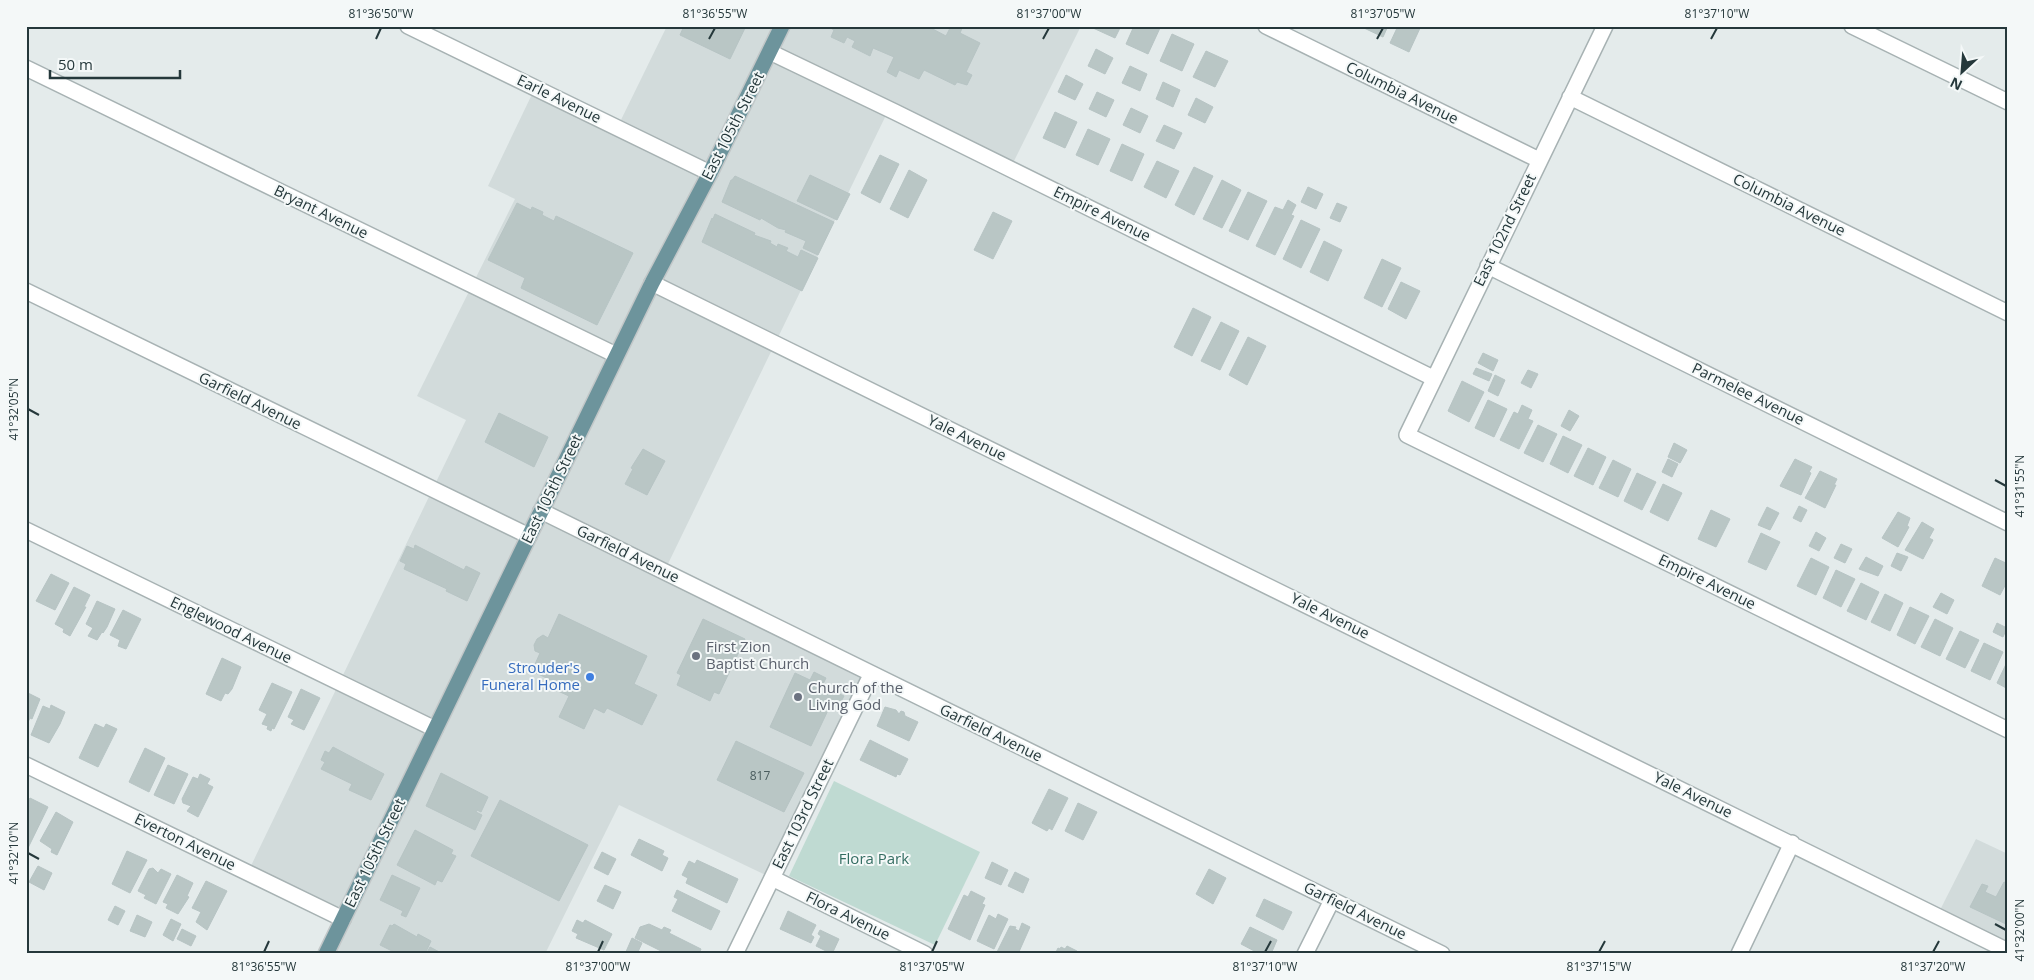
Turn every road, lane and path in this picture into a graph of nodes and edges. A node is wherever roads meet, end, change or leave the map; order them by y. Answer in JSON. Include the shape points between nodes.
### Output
{"nodes":[{"id":1,"x":408,"y":26,"type":"edge"},
{"id":2,"x":782,"y":26,"type":"edge"},
{"id":3,"x":1266,"y":26,"type":"edge"},
{"id":4,"x":1605,"y":26,"type":"edge"},
{"id":5,"x":1852,"y":26,"type":"edge"},
{"id":6,"x":770,"y":52,"type":"junction"},
{"id":7,"x":26,"y":68,"type":"edge"},
{"id":8,"x":1570,"y":97,"type":"junction"},
{"id":9,"x":2008,"y":102,"type":"edge"},
{"id":10,"x":1539,"y":160,"type":"junction"},
{"id":11,"x":710,"y":172,"type":"junction"},
{"id":12,"x":1488,"y":266,"type":"junction"},
{"id":13,"x":652,"y":283,"type":"junction"},
{"id":14,"x":26,"y":291,"type":"edge"},
{"id":15,"x":2008,"y":313,"type":"edge"},
{"id":16,"x":616,"y":355,"type":"junction"},
{"id":17,"x":1433,"y":378,"type":"junction"},
{"id":18,"x":1407,"y":435,"type":"joint"},
{"id":19,"x":541,"y":511,"type":"junction"},
{"id":20,"x":2008,"y":523,"type":"edge"},
{"id":21,"x":26,"y":530,"type":"edge"},
{"id":22,"x":529,"y":536,"type":"junction"},
{"id":23,"x":871,"y":675,"type":"junction"},
{"id":24,"x":435,"y":729,"type":"junction"},
{"id":25,"x":2008,"y":730,"type":"edge"},
{"id":26,"x":26,"y":765,"type":"edge"},
{"id":27,"x":1792,"y":843,"type":"junction"},
{"id":28,"x":772,"y":878,"type":"junction"},
{"id":29,"x":1332,"y":900,"type":"junction"},
{"id":30,"x":343,"y":919,"type":"junction"},
{"id":31,"x":2008,"y":951,"type":"edge"},
{"id":32,"x":326,"y":954,"type":"edge"},
{"id":33,"x":735,"y":954,"type":"edge"},
{"id":34,"x":925,"y":954,"type":"edge"},
{"id":35,"x":1305,"y":954,"type":"edge"},
{"id":36,"x":1442,"y":954,"type":"edge"},
{"id":37,"x":1739,"y":954,"type":"edge"}],
"edges":[{"from":1,"to":11,"type":"street","name":"Earle Avenue"},
{"from":2,"to":6,"type":"main road","name":"East 105th Street"},
{"from":3,"to":10,"type":"street","name":"Columbia Avenue"},
{"from":4,"to":8,"type":"street","name":"East 102nd Street"},
{"from":5,"to":9,"type":"street"},
{"from":6,"to":11,"type":"main road","name":"East 105th Street"},
{"from":6,"to":17,"type":"street","name":"Empire Avenue"},
{"from":7,"to":16,"type":"street","name":"Bryant Avenue"},
{"from":8,"to":10,"type":"street","name":"East 102nd Street"},
{"from":8,"to":15,"type":"street","name":"Columbia Avenue"},
{"from":10,"to":12,"type":"street","name":"East 102nd Street"},
{"from":11,"to":13,"type":"main road","name":"East 105th Street"},
{"from":12,"to":17,"type":"street","name":"East 102nd Street"},
{"from":12,"to":20,"type":"street","name":"Parmelee Avenue"},
{"from":13,"to":16,"type":"main road","name":"East 105th Street"},
{"from":13,"to":27,"type":"street","name":"Yale Avenue"},
{"from":14,"to":22,"type":"street","name":"Garfield Avenue"},
{"from":16,"to":19,"type":"main road","name":"East 105th Street"},
{"from":17,"to":18,"type":"street","name":"East 102nd Street"},
{"from":18,"to":25,"type":"street","name":"Empire Avenue"},
{"from":19,"to":22,"type":"main road","name":"East 105th Street"},
{"from":19,"to":23,"type":"street","name":"Garfield Avenue"},
{"from":21,"to":24,"type":"street","name":"Englewood Avenue"},
{"from":22,"to":24,"type":"main road","name":"East 105th Street"},
{"from":23,"to":28,"type":"street","name":"East 103rd Street"},
{"from":23,"to":29,"type":"street","name":"Garfield Avenue"},
{"from":24,"to":30,"type":"main road","name":"East 105th Street"},
{"from":26,"to":30,"type":"street","name":"Everton Avenue"},
{"from":27,"to":31,"type":"street","name":"Yale Avenue"},
{"from":27,"to":37,"type":"street"},
{"from":28,"to":33,"type":"street","name":"East 103rd Street"},
{"from":28,"to":34,"type":"street","name":"Flora Avenue"},
{"from":29,"to":35,"type":"street"},
{"from":29,"to":36,"type":"street","name":"Garfield Avenue"},
{"from":30,"to":32,"type":"main road","name":"East 105th Street"}]}
